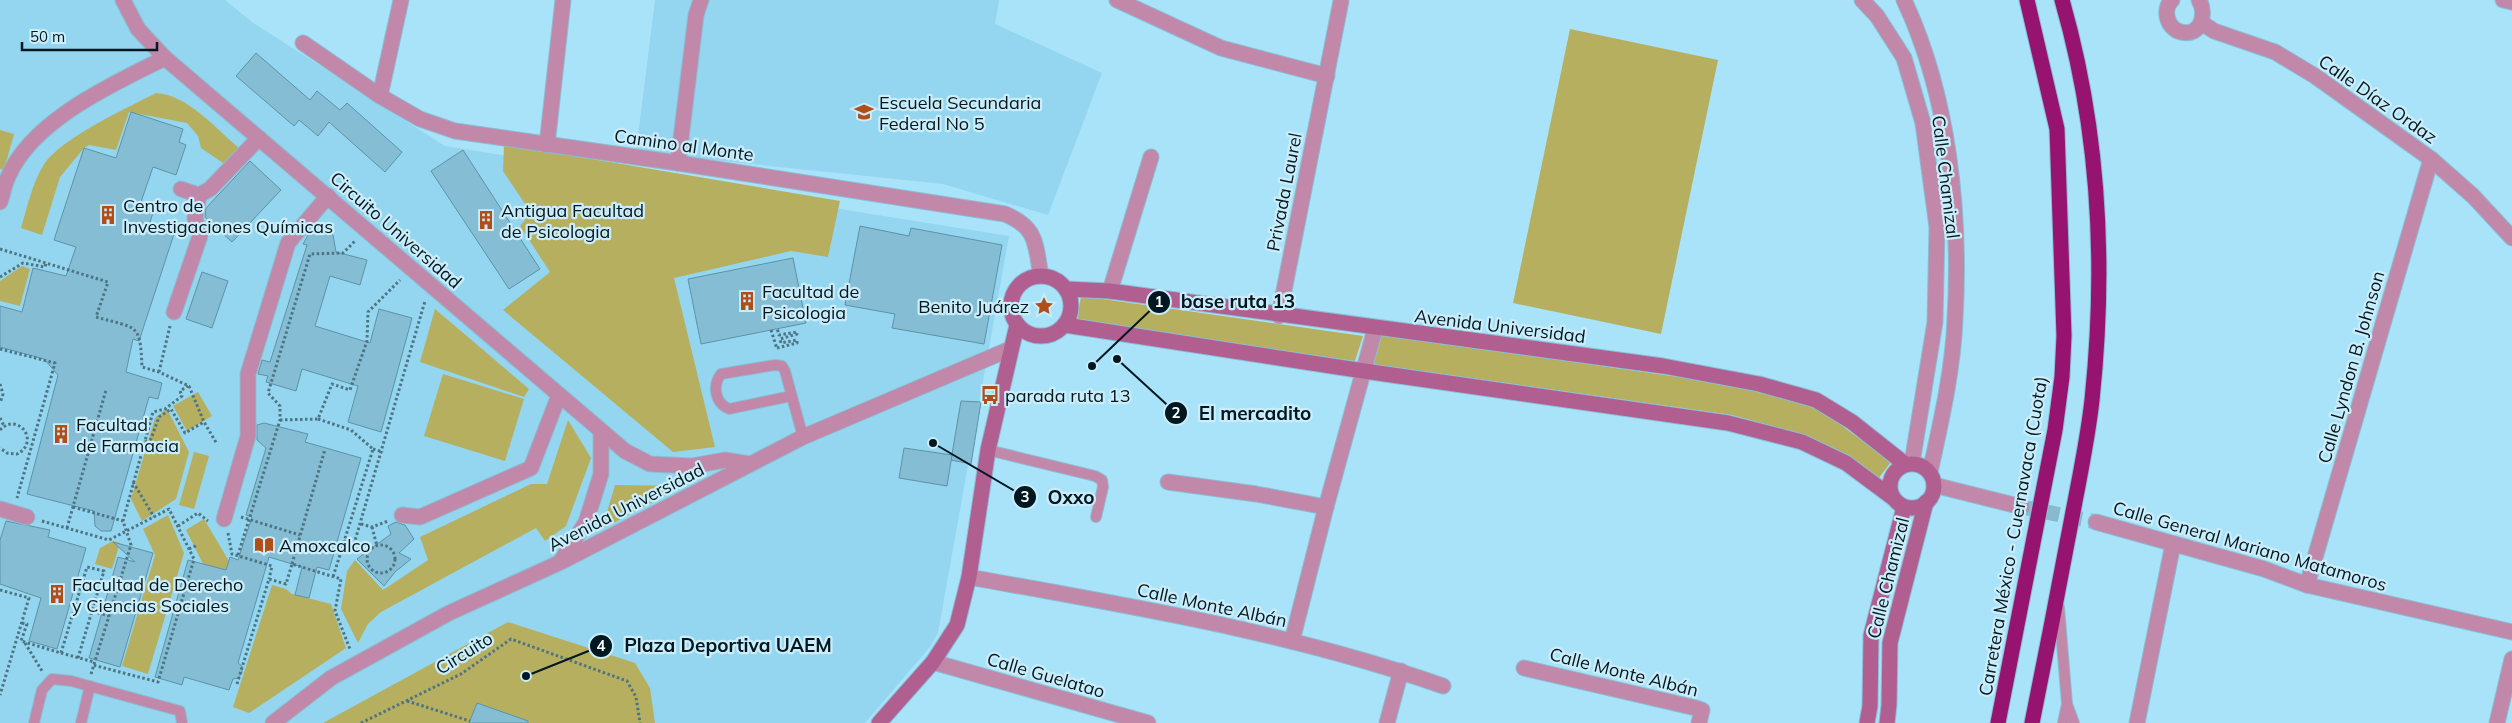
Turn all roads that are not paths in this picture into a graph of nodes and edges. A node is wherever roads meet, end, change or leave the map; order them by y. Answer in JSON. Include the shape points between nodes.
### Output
{"nodes":[{"id":1,"x":123,"y":0,"type":"edge"},
{"id":2,"x":401,"y":0,"type":"edge"},
{"id":3,"x":563,"y":0,"type":"edge"},
{"id":4,"x":701,"y":0,"type":"edge"},
{"id":5,"x":1117,"y":0,"type":"edge"},
{"id":6,"x":1862,"y":0,"type":"edge"},
{"id":7,"x":1904,"y":0,"type":"edge"},
{"id":8,"x":2027,"y":0,"type":"edge"},
{"id":9,"x":2062,"y":0,"type":"edge"},
{"id":10,"x":2172,"y":0,"type":"edge"},
{"id":11,"x":2199,"y":0,"type":"edge"},
{"id":12,"x":2502,"y":0,"type":"edge"},
{"id":13,"x":1340,"y":1,"type":"dead end"},
{"id":14,"x":2512,"y":2,"type":"edge"},
{"id":15,"x":2202,"y":23,"type":"junction"},
{"id":16,"x":303,"y":43,"type":"dead end"},
{"id":17,"x":165,"y":58,"type":"junction"},
{"id":18,"x":1327,"y":76,"type":"junction"},
{"id":19,"x":380,"y":96,"type":"junction"},
{"id":20,"x":259,"y":138,"type":"junction"},
{"id":21,"x":546,"y":145,"type":"junction"},
{"id":22,"x":1151,"y":157,"type":"dead end"},
{"id":23,"x":2431,"y":159,"type":"junction"},
{"id":24,"x":678,"y":162,"type":"junction"},
{"id":25,"x":181,"y":190,"type":"dead end"},
{"id":26,"x":199,"y":195,"type":"junction"},
{"id":27,"x":328,"y":196,"type":"junction"},
{"id":28,"x":0,"y":202,"type":"edge"},
{"id":29,"x":2512,"y":238,"type":"edge"},
{"id":30,"x":1041,"y":276,"type":"junction"},
{"id":31,"x":1066,"y":289,"type":"junction"},
{"id":32,"x":1110,"y":291,"type":"junction"},
{"id":33,"x":174,"y":312,"type":"road end"},
{"id":34,"x":1279,"y":316,"type":"junction"},
{"id":35,"x":1017,"y":325,"type":"junction"},
{"id":36,"x":1065,"y":325,"type":"junction"},
{"id":37,"x":1375,"y":328,"type":"junction"},
{"id":38,"x":1010,"y":350,"type":"junction"},
{"id":39,"x":1364,"y":371,"type":"junction"},
{"id":40,"x":559,"y":395,"type":"junction"},
{"id":41,"x":791,"y":396,"type":"junction"},
{"id":42,"x":602,"y":432,"type":"junction"},
{"id":43,"x":803,"y":437,"type":"junction"},
{"id":44,"x":988,"y":450,"type":"junction"},
{"id":45,"x":750,"y":464,"type":"junction"},
{"id":46,"x":1909,"y":464,"type":"junction"},
{"id":47,"x":1932,"y":478,"type":"junction"},
{"id":48,"x":1168,"y":482,"type":"dead end"},
{"id":49,"x":1899,"y":502,"type":"junction"},
{"id":50,"x":1926,"y":502,"type":"junction"},
{"id":51,"x":1326,"y":507,"type":"junction"},
{"id":52,"x":2022,"y":507,"type":"tunnel mouth"},
{"id":53,"x":402,"y":515,"type":"road end"},
{"id":54,"x":225,"y":516,"type":"road end"},
{"id":55,"x":1096,"y":517,"type":"dead end"},
{"id":56,"x":2096,"y":522,"type":"tunnel mouth"},
{"id":57,"x":2173,"y":544,"type":"junction"},
{"id":58,"x":560,"y":562,"type":"junction"},
{"id":59,"x":969,"y":577,"type":"junction"},
{"id":60,"x":2307,"y":585,"type":"junction"},
{"id":61,"x":2058,"y":595,"type":"junction"},
{"id":62,"x":2512,"y":632,"type":"edge"},
{"id":63,"x":1292,"y":641,"type":"junction"},
{"id":64,"x":2512,"y":659,"type":"edge"},
{"id":65,"x":933,"y":662,"type":"junction"},
{"id":66,"x":1524,"y":668,"type":"dead end"},
{"id":67,"x":1401,"y":671,"type":"junction"},
{"id":68,"x":90,"y":686,"type":"junction"},
{"id":69,"x":1443,"y":686,"type":"dead end"},
{"id":70,"x":2067,"y":704,"type":"junction"},
{"id":71,"x":34,"y":723,"type":"edge"},
{"id":72,"x":81,"y":723,"type":"edge"},
{"id":73,"x":182,"y":723,"type":"edge"},
{"id":74,"x":273,"y":723,"type":"edge"},
{"id":75,"x":879,"y":723,"type":"edge"},
{"id":76,"x":1148,"y":723,"type":"edge"},
{"id":77,"x":1387,"y":723,"type":"edge"},
{"id":78,"x":1700,"y":723,"type":"edge"},
{"id":79,"x":1867,"y":723,"type":"edge"},
{"id":80,"x":1887,"y":723,"type":"edge"},
{"id":81,"x":1998,"y":723,"type":"edge"},
{"id":82,"x":2032,"y":723,"type":"edge"},
{"id":83,"x":2063,"y":723,"type":"edge"},
{"id":84,"x":2074,"y":723,"type":"edge"},
{"id":85,"x":2137,"y":723,"type":"edge"},
{"id":86,"x":2497,"y":723,"type":"edge"}],
"edges":[{"from":1,"to":17,"type":"street","name":"Circuito Universidad","via":[[138,29]]},
{"from":2,"to":19,"type":"street"},
{"from":3,"to":21,"type":"street"},
{"from":4,"to":24,"type":"street","via":[[696,15]]},
{"from":5,"to":18,"type":"street","via":[[1221,48]]},
{"from":6,"to":46,"type":"street","name":"Calle Chamizal","via":[[1877,16],[1904,58],[1923,123],[1937,227],[1936,322]]},
{"from":7,"to":47,"type":"street","name":"Calle Chamizal","via":[[1920,35],[1937,94],[1951,177],[1955,321]]},
{"from":8,"to":81,"type":"highway","name":"Carretera México - Cuernavaca (Cuota)","via":[[2057,129],[2064,336],[2054,440]]},
{"from":9,"to":61,"type":"highway","via":[[2074,43],[2089,130],[2098,203],[2098,269],[2092,403]]},
{"from":10,"to":15,"type":"street","via":[[2166,15],[2171,26],[2181,32],[2193,31]]},
{"from":11,"to":15,"type":"street","via":[[2204,11]]},
{"from":12,"to":14,"type":"street"},
{"from":13,"to":18,"type":"street","name":"Privada Laurel"},
{"from":15,"to":23,"type":"street","name":"Calle Díaz Ordaz","via":[[2214,31],[2275,52],[2315,76]]},
{"from":16,"to":19,"type":"street","name":"Camino al Monte"},
{"from":17,"to":20,"type":"street","name":"Circuito Universidad"},
{"from":17,"to":28,"type":"street","via":[[91,95],[41,133],[12,169]]},
{"from":18,"to":34,"type":"street","name":"Privada Laurel"},
{"from":19,"to":21,"type":"street","name":"Camino al Monte","via":[[420,119],[455,131]]},
{"from":20,"to":26,"type":"street","via":[[210,190]]},
{"from":20,"to":27,"type":"street","name":"Circuito Universidad"},
{"from":21,"to":24,"type":"street","name":"Camino al Monte"},
{"from":22,"to":32,"type":"street"},
{"from":23,"to":29,"type":"street","name":"Calle Díaz Ordaz","via":[[2473,196]]},
{"from":23,"to":60,"type":"street","name":"Calle Lyndon B. Johnson"},
{"from":24,"to":30,"type":"street","name":"Camino al Monte","via":[[1005,214],[1022,222],[1034,237]]},
{"from":25,"to":26,"type":"street"},
{"from":26,"to":33,"type":"street","via":[[195,218],[200,236]]},
{"from":27,"to":40,"type":"street","name":"Circuito Universidad"},
{"from":27,"to":54,"type":"street","via":[[288,243],[248,374],[248,436]]},
{"from":30,"to":31,"type":"street","via":[[1059,282]]},
{"from":30,"to":35,"type":"street","via":[[1032,277],[1016,288],[1011,307]]},
{"from":31,"to":32,"type":"street","name":"Avenida Universidad"},
{"from":31,"to":36,"type":"street","via":[[1072,307]]},
{"from":32,"to":34,"type":"street","name":"Avenida Universidad"},
{"from":34,"to":37,"type":"street","name":"Avenida Universidad"},
{"from":35,"to":36,"type":"street","via":[[1028,334],[1041,337],[1054,334]]},
{"from":35,"to":38,"type":"street"},
{"from":36,"to":39,"type":"street"},
{"from":37,"to":39,"type":"street"},
{"from":37,"to":46,"type":"street","name":"Avenida Universidad","via":[[1663,366],[1759,384],[1816,400]]},
{"from":38,"to":43,"type":"street","name":"Avenida Universidad"},
{"from":38,"to":44,"type":"street"},
{"from":39,"to":49,"type":"street","via":[[1728,423],[1802,442],[1846,463]]},
{"from":39,"to":51,"type":"street"},
{"from":40,"to":42,"type":"street","name":"Circuito Universidad"},
{"from":40,"to":53,"type":"street","via":[[531,468],[420,517]]},
{"from":41,"to":41,"type":"lane","via":[[782,366],[721,374],[716,381],[716,394],[721,406],[729,409]]},
{"from":41,"to":43,"type":"lane"},
{"from":42,"to":45,"type":"street","name":"Circuito Universidad","via":[[625,451],[650,464],[692,466],[725,460]]},
{"from":42,"to":58,"type":"street","via":[[600,474],[586,522]]},
{"from":43,"to":45,"type":"street","name":"Avenida Universidad"},
{"from":44,"to":55,"type":"lane","via":[[1102,480]]},
{"from":44,"to":59,"type":"street"},
{"from":45,"to":58,"type":"street","name":"Avenida Universidad"},
{"from":46,"to":47,"type":"street","via":[[1922,466]]},
{"from":46,"to":49,"type":"street","via":[[1896,469],[1891,478],[1890,488]]},
{"from":47,"to":50,"type":"street","via":[[1932,494]]},
{"from":47,"to":52,"type":"street"},
{"from":48,"to":51,"type":"street"},
{"from":49,"to":50,"type":"street","via":[[1920,506]]},
{"from":49,"to":79,"type":"street","name":"Calle Chamizal","via":[[1871,635]]},
{"from":50,"to":80,"type":"street","name":"Calle Chamizal","via":[[1890,642]]},
{"from":51,"to":63,"type":"street"},
{"from":56,"to":57,"type":"street","name":"Calle General Mariano Matamoros"},
{"from":57,"to":60,"type":"street","name":"Calle General Mariano Matamoros"},
{"from":57,"to":85,"type":"street"},
{"from":58,"to":74,"type":"street","name":"Avenida Universidad","via":[[450,613],[331,678]]},
{"from":59,"to":63,"type":"street","name":"Calle Monte Albán","via":[[1142,608]]},
{"from":59,"to":65,"type":"street","via":[[957,625]]},
{"from":60,"to":62,"type":"street","name":"Calle General Mariano Matamoros"},
{"from":61,"to":70,"type":"lane"},
{"from":61,"to":82,"type":"highway"},
{"from":63,"to":67,"type":"street","name":"Calle Monte Albán"},
{"from":64,"to":86,"type":"street"},
{"from":65,"to":75,"type":"street"},
{"from":65,"to":76,"type":"street","name":"Calle Guelatao"},
{"from":66,"to":78,"type":"street","name":"Calle Monte Albán","via":[[1696,708],[1702,710]]},
{"from":67,"to":69,"type":"street","name":"Calle Monte Albán"},
{"from":67,"to":77,"type":"street"},
{"from":68,"to":71,"type":"lane","via":[[52,679],[42,690]]},
{"from":68,"to":72,"type":"lane"},
{"from":68,"to":73,"type":"lane","via":[[180,711]]},
{"from":70,"to":83,"type":"lane"},
{"from":70,"to":84,"type":"lane"}]}
